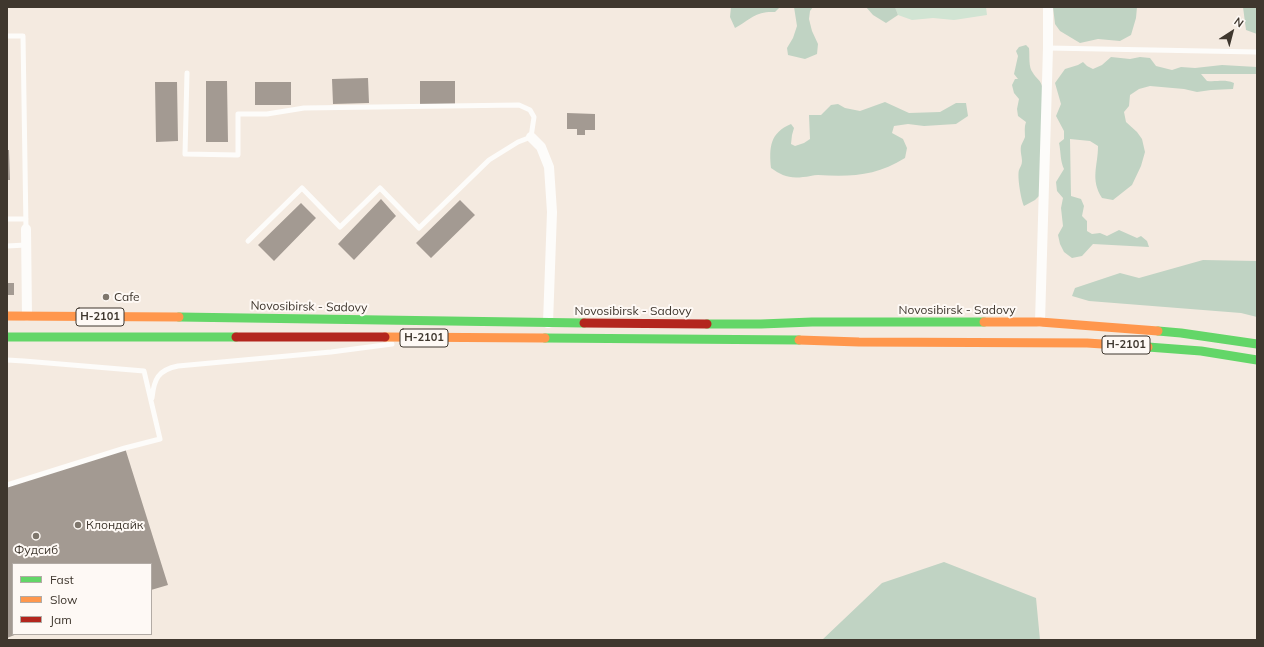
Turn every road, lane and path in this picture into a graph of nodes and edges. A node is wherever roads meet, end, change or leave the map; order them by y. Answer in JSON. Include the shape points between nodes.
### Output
{"nodes":[{"id":1,"x":1048,"y":7,"type":"edge"},
{"id":2,"x":7,"y":36,"type":"edge"},
{"id":3,"x":1048,"y":48,"type":"junction"},
{"id":4,"x":1257,"y":52,"type":"edge"},
{"id":5,"x":187,"y":73,"type":"dead end"},
{"id":6,"x":531,"y":137,"type":"junction"},
{"id":7,"x":7,"y":220,"type":"edge"},
{"id":8,"x":26,"y":224,"type":"junction"},
{"id":9,"x":248,"y":241,"type":"dead end"},
{"id":10,"x":26,"y":245,"type":"junction"},
{"id":11,"x":7,"y":246,"type":"edge"},
{"id":12,"x":7,"y":316,"type":"edge"},
{"id":13,"x":27,"y":316,"type":"junction"},
{"id":14,"x":1040,"y":322,"type":"junction"},
{"id":15,"x":548,"y":323,"type":"junction"},
{"id":16,"x":7,"y":338,"type":"edge"},
{"id":17,"x":445,"y":338,"type":"junction"},
{"id":18,"x":1257,"y":344,"type":"edge"},
{"id":19,"x":7,"y":360,"type":"edge"},
{"id":20,"x":1257,"y":360,"type":"edge"},
{"id":21,"x":152,"y":403,"type":"junction"},
{"id":22,"x":7,"y":485,"type":"edge"}],
"edges":[{"from":1,"to":3,"type":"street"},
{"from":2,"to":8,"type":"lane","via":[[23,36]]},
{"from":3,"to":4,"type":"lane"},
{"from":3,"to":14,"type":"street"},
{"from":5,"to":6,"type":"lane","via":[[185,154],[238,155],[238,114],[267,114],[304,108],[519,105],[530,110],[534,117]]},
{"from":6,"to":9,"type":"lane","via":[[489,160],[419,228],[380,188],[340,227],[302,188]]},
{"from":6,"to":15,"type":"street","via":[[541,147],[549,167],[552,212]]},
{"from":7,"to":8,"type":"lane"},
{"from":8,"to":10,"type":"street"},
{"from":10,"to":11,"type":"lane"},
{"from":10,"to":13,"type":"street"},
{"from":12,"to":13,"type":"main road","name":"Novosibirsk - Sadovy","number":"Н-2101"},
{"from":13,"to":15,"type":"main road","name":"Novosibirsk - Sadovy","number":"Н-2101"},
{"from":14,"to":15,"type":"main road","name":"Novosibirsk - Sadovy","number":"Н-2101"},
{"from":14,"to":18,"type":"main road","name":"Novosibirsk - Sadovy","via":[[1181,333]]},
{"from":16,"to":17,"type":"main road","number":"Н-2101"},
{"from":17,"to":20,"type":"main road","number":"Н-2101","via":[[1050,342],[1180,349]]},
{"from":17,"to":21,"type":"lane","via":[[168,368],[159,374],[153,385]]},
{"from":19,"to":21,"type":"lane","via":[[144,371]]},
{"from":21,"to":22,"type":"lane","via":[[160,439]]}]}
